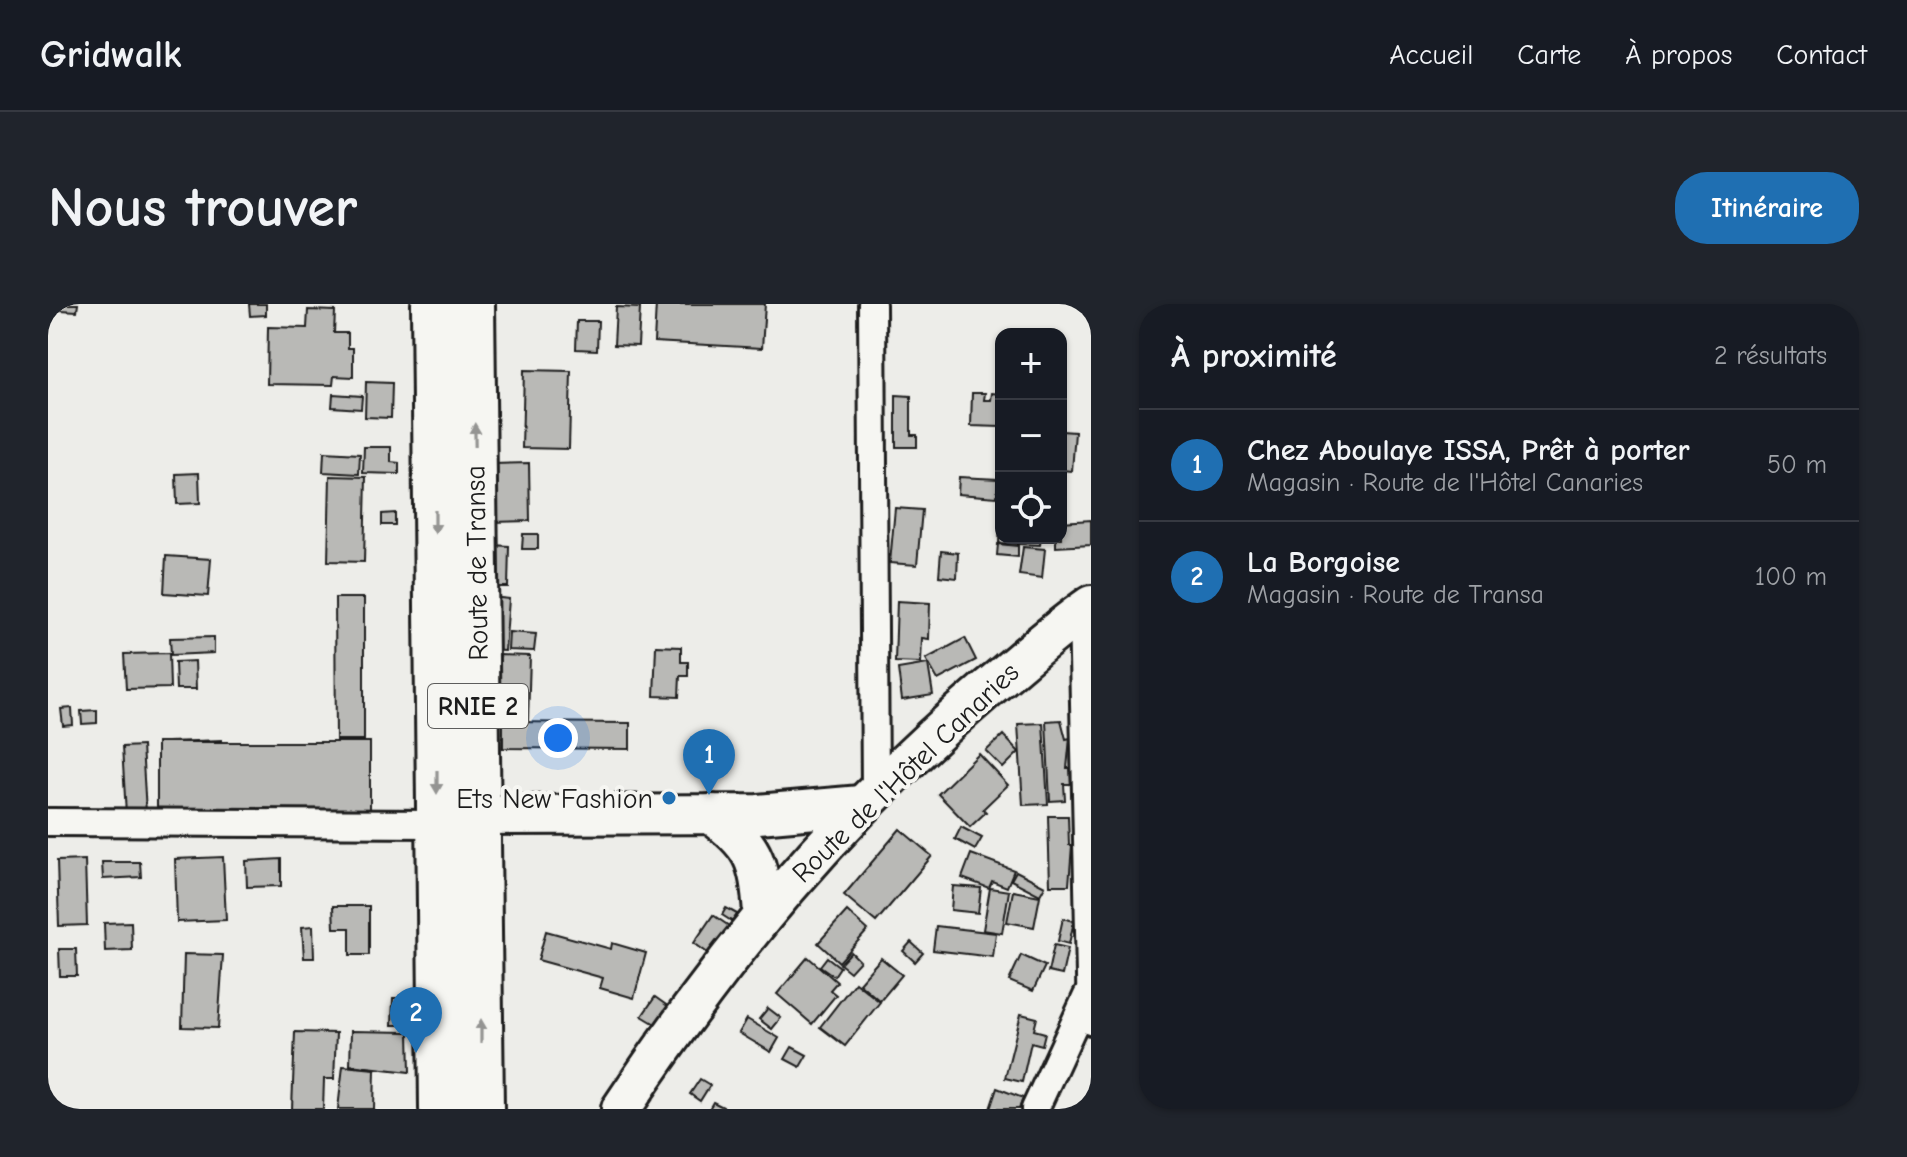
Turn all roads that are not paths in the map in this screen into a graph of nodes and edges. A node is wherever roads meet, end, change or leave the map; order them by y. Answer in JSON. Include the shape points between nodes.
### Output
{"nodes":[{"id":1,"x":433,"y":304,"type":"edge"},
{"id":2,"x":473,"y":304,"type":"edge"},
{"id":3,"x":872,"y":304,"type":"edge"},
{"id":4,"x":1086,"y":608,"type":"edge"},
{"id":5,"x":868,"y":799,"type":"junction"},
{"id":6,"x":711,"y":814,"type":"junction"},
{"id":7,"x":758,"y":814,"type":"junction"},
{"id":8,"x":480,"y":815,"type":"junction"},
{"id":9,"x":48,"y":822,"type":"edge"},
{"id":10,"x":437,"y":824,"type":"junction"},
{"id":11,"x":774,"y":899,"type":"junction"},
{"id":12,"x":1090,"y":991,"type":"edge"},
{"id":13,"x":1091,"y":1021,"type":"edge"},
{"id":14,"x":441,"y":1109,"type":"edge"},
{"id":15,"x":482,"y":1109,"type":"edge"},
{"id":16,"x":621,"y":1109,"type":"edge"},
{"id":17,"x":1035,"y":1109,"type":"edge"}],
"edges":[{"from":1,"to":10,"type":"main road","name":"Route de Transa","number":"RNIE 2","one_way":true},
{"from":8,"to":2,"type":"main road","name":"Route de Transa","number":"RNIE 2","one_way":true},
{"from":3,"to":5,"type":"street"},
{"from":4,"to":5,"type":"street","name":"Route de l'Hôtel Canaries","via":[[962,711]]},
{"from":4,"to":12,"type":"street"},
{"from":5,"to":7,"type":"street"},
{"from":5,"to":11,"type":"street","name":"Route de l'Hôtel Canaries"},
{"from":6,"to":7,"type":"street"},
{"from":6,"to":8,"type":"street"},
{"from":6,"to":11,"type":"street","via":[[740,835]]},
{"from":7,"to":11,"type":"street","via":[[782,858]]},
{"from":15,"to":8,"type":"main road","name":"Route de Transa","number":"RNIE 2","one_way":true},
{"from":9,"to":10,"type":"street"},
{"from":10,"to":14,"type":"main road","name":"Route de Transa","number":"RNIE 2"},
{"from":11,"to":16,"type":"street","name":"Route de l'Hôtel Canaries","via":[[718,969]]},
{"from":12,"to":13,"type":"street"},
{"from":12,"to":17,"type":"street"}]}
